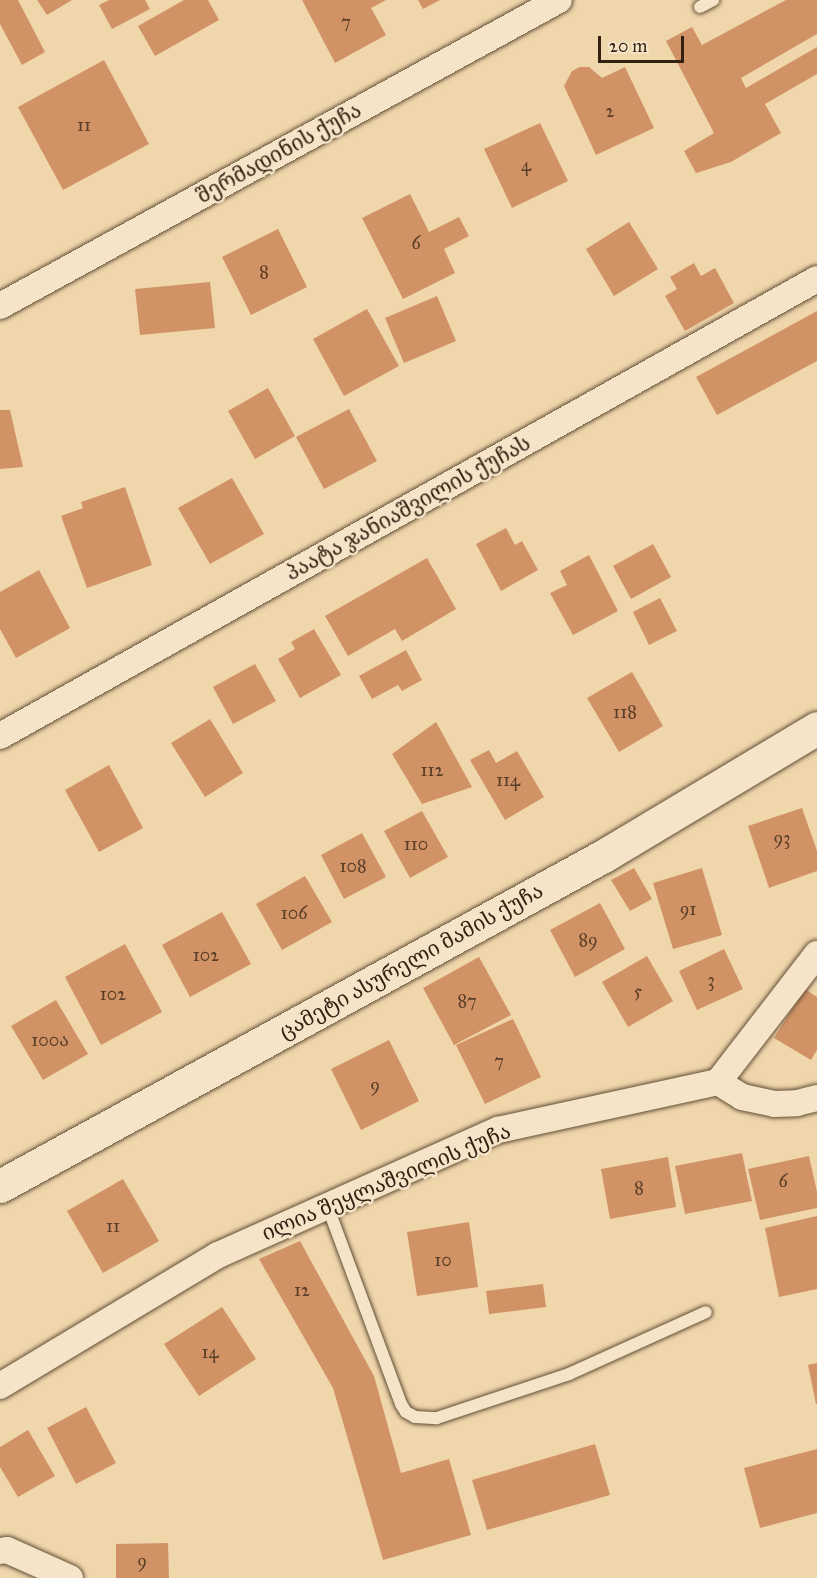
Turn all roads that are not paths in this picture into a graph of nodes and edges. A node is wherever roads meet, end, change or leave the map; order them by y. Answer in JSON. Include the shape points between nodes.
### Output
{"nodes":[{"id":1,"x":559,"y":0,"type":"edge"},
{"id":2,"x":713,"y":0,"type":"edge"},
{"id":3,"x":700,"y":7,"type":"dead end"},
{"id":4,"x":817,"y":279,"type":"edge"},
{"id":5,"x":0,"y":306,"type":"edge"},
{"id":6,"x":817,"y":728,"type":"edge"},
{"id":7,"x":0,"y":736,"type":"edge"},
{"id":8,"x":817,"y":954,"type":"edge"},
{"id":9,"x":718,"y":1082,"type":"junction"},
{"id":10,"x":817,"y":1098,"type":"edge"},
{"id":11,"x":0,"y":1185,"type":"edge"},
{"id":12,"x":327,"y":1205,"type":"junction"},
{"id":13,"x":706,"y":1312,"type":"dead end"},
{"id":14,"x":0,"y":1386,"type":"edge"},
{"id":15,"x":0,"y":1551,"type":"edge"},
{"id":16,"x":70,"y":1578,"type":"edge"}],
"edges":[{"from":1,"to":5,"type":"street","name":"შერმადინის ქუჩა"},
{"from":2,"to":3,"type":"lane"},
{"from":4,"to":7,"type":"street","name":"პაატა ჯანიაშვილის ქუჩას"},
{"from":6,"to":11,"type":"street","name":"ცამეტი ასურელი მამის ქუჩა","via":[[605,855]]},
{"from":8,"to":9,"type":"street"},
{"from":9,"to":10,"type":"street","via":[[742,1097],[774,1104],[796,1104]]},
{"from":9,"to":12,"type":"street","name":"ილია შეყლაშვილის ქუჩა","via":[[498,1130]]},
{"from":12,"to":13,"type":"lane","via":[[401,1404],[415,1417],[437,1418],[569,1374]]},
{"from":12,"to":14,"type":"street","name":"ილია შეყლაშვილის ქუჩა","via":[[218,1255]]},
{"from":15,"to":16,"type":"street","via":[[7,1550]]}]}
